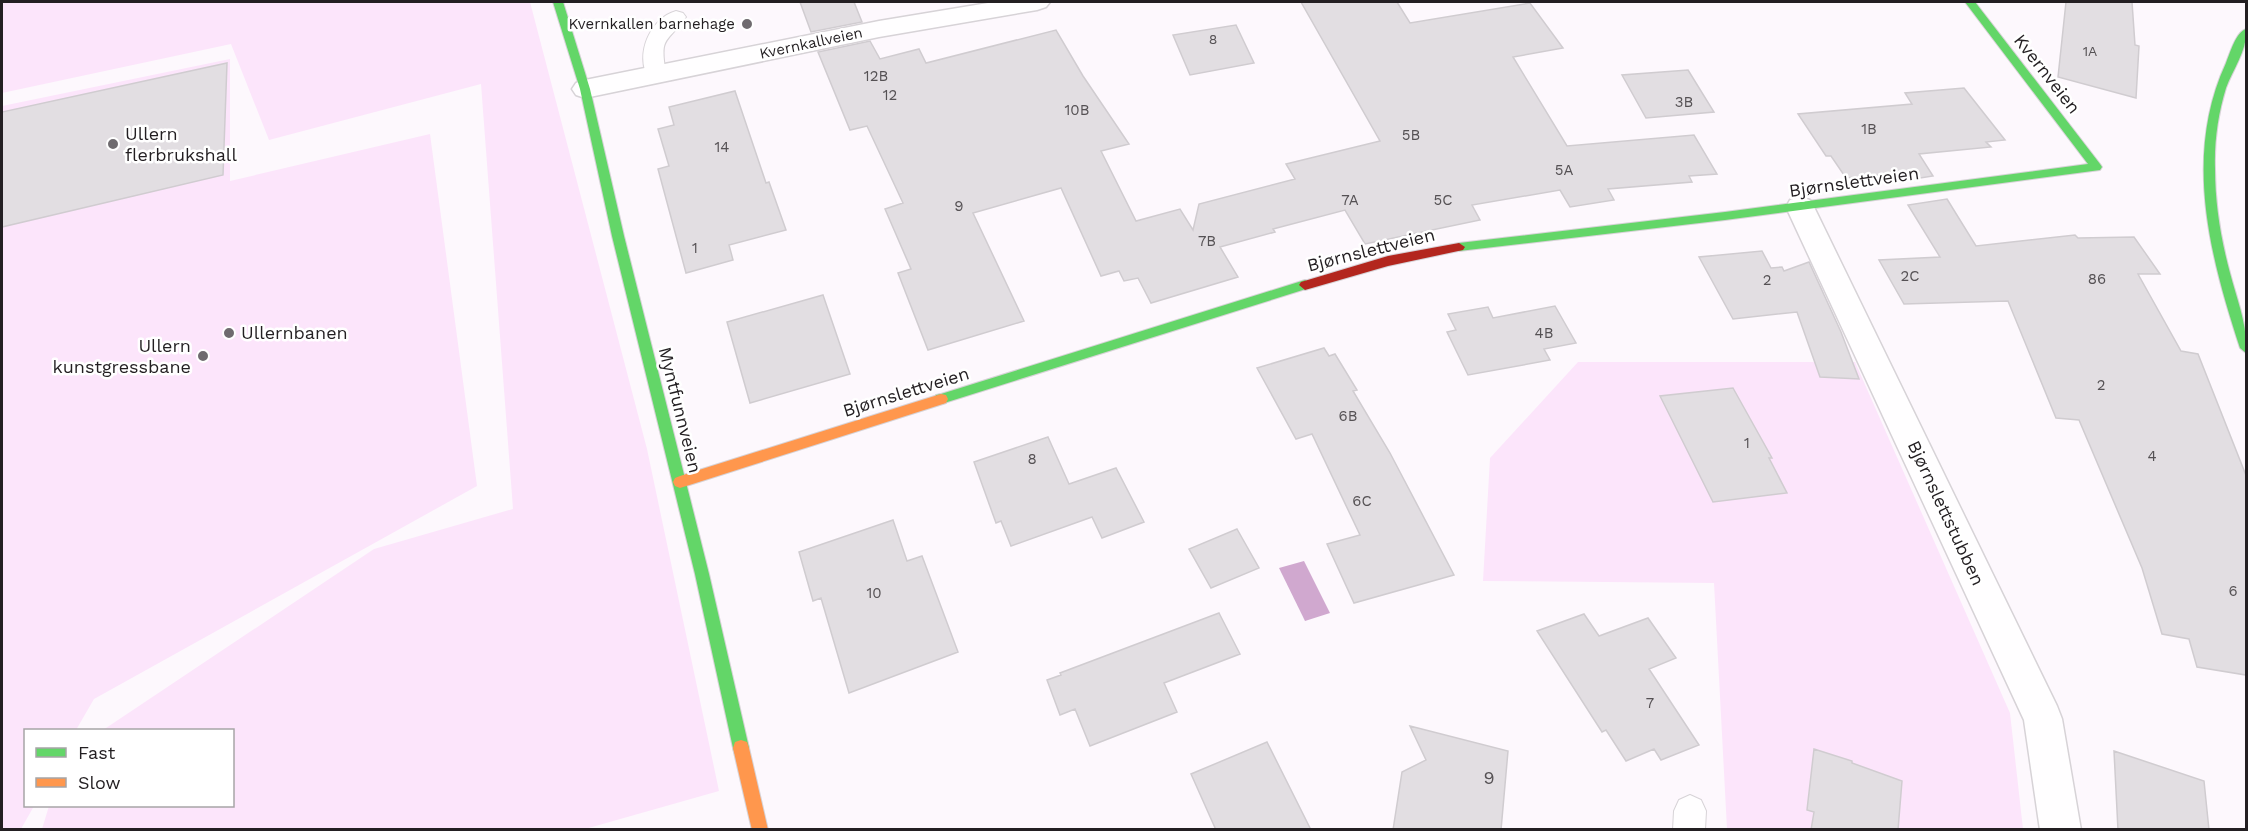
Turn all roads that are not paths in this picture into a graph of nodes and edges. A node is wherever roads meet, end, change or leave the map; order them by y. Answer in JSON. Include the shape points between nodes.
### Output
{"nodes":[{"id":1,"x":558,"y":2,"type":"edge"},
{"id":2,"x":1037,"y":2,"type":"edge"},
{"id":3,"x":1970,"y":2,"type":"edge"},
{"id":4,"x":676,"y":17,"type":"dead end"},
{"id":5,"x":2247,"y":32,"type":"edge"},
{"id":6,"x":656,"y":75,"type":"junction"},
{"id":7,"x":585,"y":88,"type":"junction"},
{"id":8,"x":2096,"y":167,"type":"joint"},
{"id":9,"x":1800,"y":207,"type":"junction"},
{"id":10,"x":2247,"y":348,"type":"edge"},
{"id":11,"x":680,"y":482,"type":"junction"},
{"id":12,"x":760,"y":830,"type":"edge"},
{"id":13,"x":2061,"y":830,"type":"edge"}],
"edges":[{"from":1,"to":7,"type":"street","name":"Myntfunnveien"},
{"from":2,"to":6,"type":"street","name":"Kvernkallveien","via":[[879,29]]},
{"from":3,"to":8,"type":"street","name":"Kvernveien"},
{"from":4,"to":6,"type":"lane","via":[[653,43]]},
{"from":5,"to":10,"type":"street","via":[[2226,72],[2214,109],[2209,149],[2212,222],[2221,266]]},
{"from":6,"to":7,"type":"street","name":"Kvernkallveien"},
{"from":7,"to":11,"type":"street","name":"Myntfunnveien"},
{"from":8,"to":9,"type":"street","name":"Bjørnslettveien"},
{"from":9,"to":11,"type":"street","name":"Bjørnslettveien","via":[[1534,235],[1428,252],[1313,282]]},
{"from":9,"to":13,"type":"street","name":"Bjørnslettstubben","via":[[2043,719]]},
{"from":11,"to":12,"type":"street","name":"Myntfunnveien"}]}
